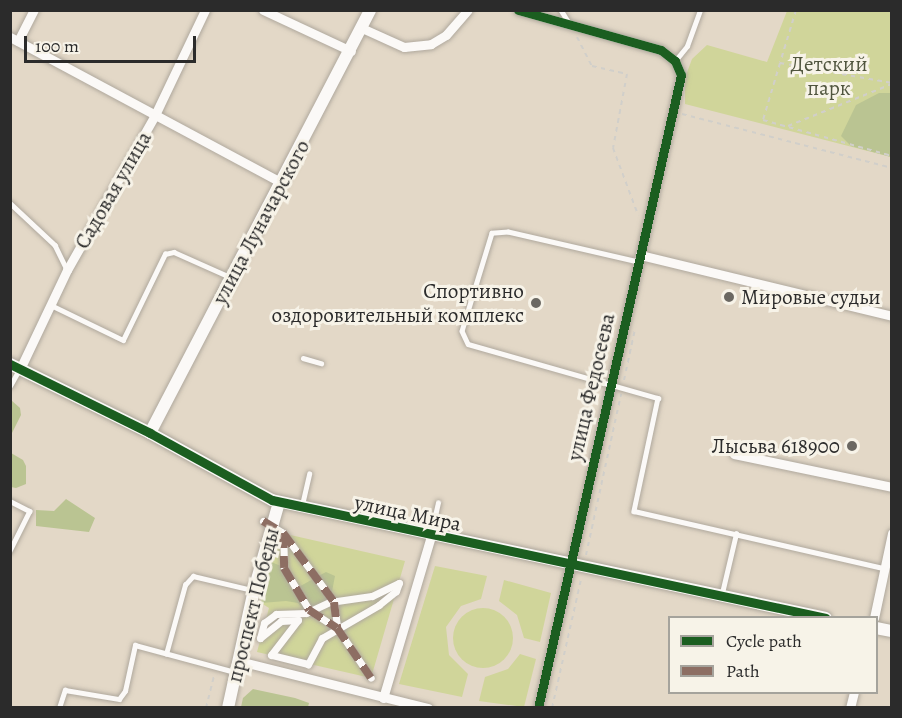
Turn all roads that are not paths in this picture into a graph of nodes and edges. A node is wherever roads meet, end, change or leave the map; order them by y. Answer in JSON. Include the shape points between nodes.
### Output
{"nodes":[{"id":1,"x":34,"y":10,"type":"edge"},
{"id":2,"x":205,"y":10,"type":"edge"},
{"id":3,"x":263,"y":10,"type":"edge"},
{"id":4,"x":370,"y":10,"type":"edge"},
{"id":5,"x":468,"y":10,"type":"edge"},
{"id":6,"x":518,"y":10,"type":"edge"},
{"id":7,"x":561,"y":10,"type":"edge"},
{"id":8,"x":700,"y":10,"type":"edge"},
{"id":9,"x":569,"y":23,"type":"junction"},
{"id":10,"x":364,"y":29,"type":"junction"},
{"id":11,"x":14,"y":39,"type":"edge"},
{"id":12,"x":351,"y":51,"type":"junction"},
{"id":13,"x":675,"y":61,"type":"junction"},
{"id":14,"x":154,"y":117,"type":"junction"},
{"id":15,"x":282,"y":183,"type":"junction"},
{"id":16,"x":10,"y":203,"type":"edge"},
{"id":17,"x":639,"y":258,"type":"junction"},
{"id":18,"x":67,"y":270,"type":"junction"},
{"id":19,"x":233,"y":278,"type":"junction"},
{"id":20,"x":53,"y":306,"type":"junction"},
{"id":21,"x":891,"y":316,"type":"edge"},
{"id":22,"x":303,"y":358,"type":"dead end"},
{"id":23,"x":321,"y":363,"type":"dead end"},
{"id":24,"x":15,"y":366,"type":"edge"},
{"id":25,"x":10,"y":386,"type":"edge"},
{"id":26,"x":610,"y":387,"type":"junction"},
{"id":27,"x":150,"y":433,"type":"junction"},
{"id":28,"x":734,"y":454,"type":"dead end"},
{"id":29,"x":309,"y":474,"type":"dead end"},
{"id":30,"x":891,"y":487,"type":"edge"},
{"id":31,"x":10,"y":501,"type":"edge"},
{"id":32,"x":279,"y":502,"type":"junction"},
{"id":33,"x":438,"y":503,"type":"dead end"},
{"id":34,"x":302,"y":508,"type":"junction"},
{"id":35,"x":268,"y":523,"type":"junction"},
{"id":36,"x":283,"y":533,"type":"junction"},
{"id":37,"x":736,"y":534,"type":"junction"},
{"id":38,"x":891,"y":534,"type":"edge"},
{"id":39,"x":431,"y":536,"type":"junction"},
{"id":40,"x":10,"y":551,"type":"edge"},
{"id":41,"x":569,"y":565,"type":"junction"},
{"id":42,"x":883,"y":568,"type":"junction"},
{"id":43,"x":254,"y":590,"type":"junction"},
{"id":44,"x":722,"y":596,"type":"junction"},
{"id":45,"x":334,"y":602,"type":"junction"},
{"id":46,"x":309,"y":610,"type":"junction"},
{"id":47,"x":817,"y":616,"type":"edge"},
{"id":48,"x":874,"y":616,"type":"edge"},
{"id":49,"x":337,"y":628,"type":"junction"},
{"id":50,"x":166,"y":654,"type":"junction"},
{"id":51,"x":238,"y":667,"type":"junction"},
{"id":52,"x":371,"y":678,"type":"dead end"},
{"id":53,"x":119,"y":699,"type":"junction"},
{"id":54,"x":382,"y":703,"type":"edge"},
{"id":55,"x":59,"y":708,"type":"edge"},
{"id":56,"x":118,"y":708,"type":"edge"},
{"id":57,"x":228,"y":708,"type":"edge"},
{"id":58,"x":428,"y":708,"type":"edge"},
{"id":59,"x":538,"y":708,"type":"edge"}],
"edges":[{"from":1,"to":11,"type":"street"},
{"from":2,"to":14,"type":"street","name":"Садовая улица"},
{"from":3,"to":12,"type":"street"},
{"from":4,"to":10,"type":"street","name":"улица Луначарского"},
{"from":5,"to":10,"type":"street","via":[[446,35],[431,44],[404,47]]},
{"from":6,"to":9,"type":"street"},
{"from":7,"to":9,"type":"lane"},
{"from":8,"to":13,"type":"lane","via":[[687,46]]},
{"from":9,"to":13,"type":"street","via":[[661,50]]},
{"from":10,"to":12,"type":"street","name":"улица Луначарского"},
{"from":11,"to":14,"type":"street"},
{"from":12,"to":15,"type":"street","name":"улица Луначарского"},
{"from":13,"to":17,"type":"street","name":"улица Федосеева","via":[[681,75]]},
{"from":14,"to":15,"type":"street"},
{"from":14,"to":18,"type":"street","name":"Садовая улица"},
{"from":15,"to":19,"type":"street","name":"улица Луначарского"},
{"from":16,"to":18,"type":"lane","via":[[55,245]]},
{"from":17,"to":21,"type":"street"},
{"from":17,"to":26,"type":"street","name":"улица Федосеева"},
{"from":17,"to":26,"type":"lane","via":[[508,232],[492,233],[462,331],[468,344],[483,351]]},
{"from":18,"to":20,"type":"street","name":"Садовая улица"},
{"from":19,"to":20,"type":"lane","via":[[174,252],[165,254],[123,340]]},
{"from":19,"to":27,"type":"street","name":"улица Луначарского"},
{"from":20,"to":24,"type":"street","name":"Садовая улица"},
{"from":22,"to":23,"type":"lane"},
{"from":24,"to":25,"type":"lane"},
{"from":24,"to":27,"type":"street","name":"улица Мира"},
{"from":26,"to":37,"type":"lane","via":[[658,398],[634,511]]},
{"from":26,"to":41,"type":"street","name":"улица Федосеева"},
{"from":27,"to":32,"type":"street","name":"улица Мира"},
{"from":28,"to":30,"type":"street"},
{"from":29,"to":34,"type":"lane"},
{"from":31,"to":40,"type":"lane","via":[[30,511]]},
{"from":32,"to":34,"type":"street","name":"улица Мира"},
{"from":32,"to":35,"type":"street","name":"проспект Победы"},
{"from":33,"to":39,"type":"lane"},
{"from":34,"to":39,"type":"street","name":"улица Мира"},
{"from":35,"to":36,"type":"street"},
{"from":35,"to":43,"type":"street","name":"проспект Победы"},
{"from":36,"to":45,"type":"street"},
{"from":36,"to":46,"type":"street","via":[[284,568]]},
{"from":37,"to":42,"type":"lane"},
{"from":37,"to":44,"type":"lane"},
{"from":38,"to":42,"type":"street"},
{"from":39,"to":41,"type":"street","name":"улица Мира"},
{"from":39,"to":54,"type":"street"},
{"from":41,"to":44,"type":"street","name":"улица Мира"},
{"from":41,"to":59,"type":"street","name":"улица Федосеева"},
{"from":42,"to":48,"type":"street"},
{"from":43,"to":50,"type":"lane","via":[[193,576],[185,585]]},
{"from":43,"to":51,"type":"street","name":"проспект Победы"},
{"from":44,"to":47,"type":"street","name":"улица Мира"},
{"from":45,"to":46,"type":"street"},
{"from":45,"to":49,"type":"street"},
{"from":45,"to":49,"type":"street","via":[[372,596],[399,583],[396,591],[379,605]]},
{"from":46,"to":49,"type":"street"},
{"from":46,"to":49,"type":"street","via":[[276,614],[264,623],[260,638],[281,621],[298,620],[271,655],[308,664],[322,638]]},
{"from":49,"to":52,"type":"street"},
{"from":50,"to":51,"type":"lane","via":[[217,667]]},
{"from":50,"to":53,"type":"lane","via":[[135,645]]},
{"from":51,"to":54,"type":"street"},
{"from":51,"to":57,"type":"street","name":"проспект Победы"},
{"from":53,"to":55,"type":"lane","via":[[64,690]]},
{"from":53,"to":56,"type":"lane"},
{"from":54,"to":58,"type":"street"}]}
